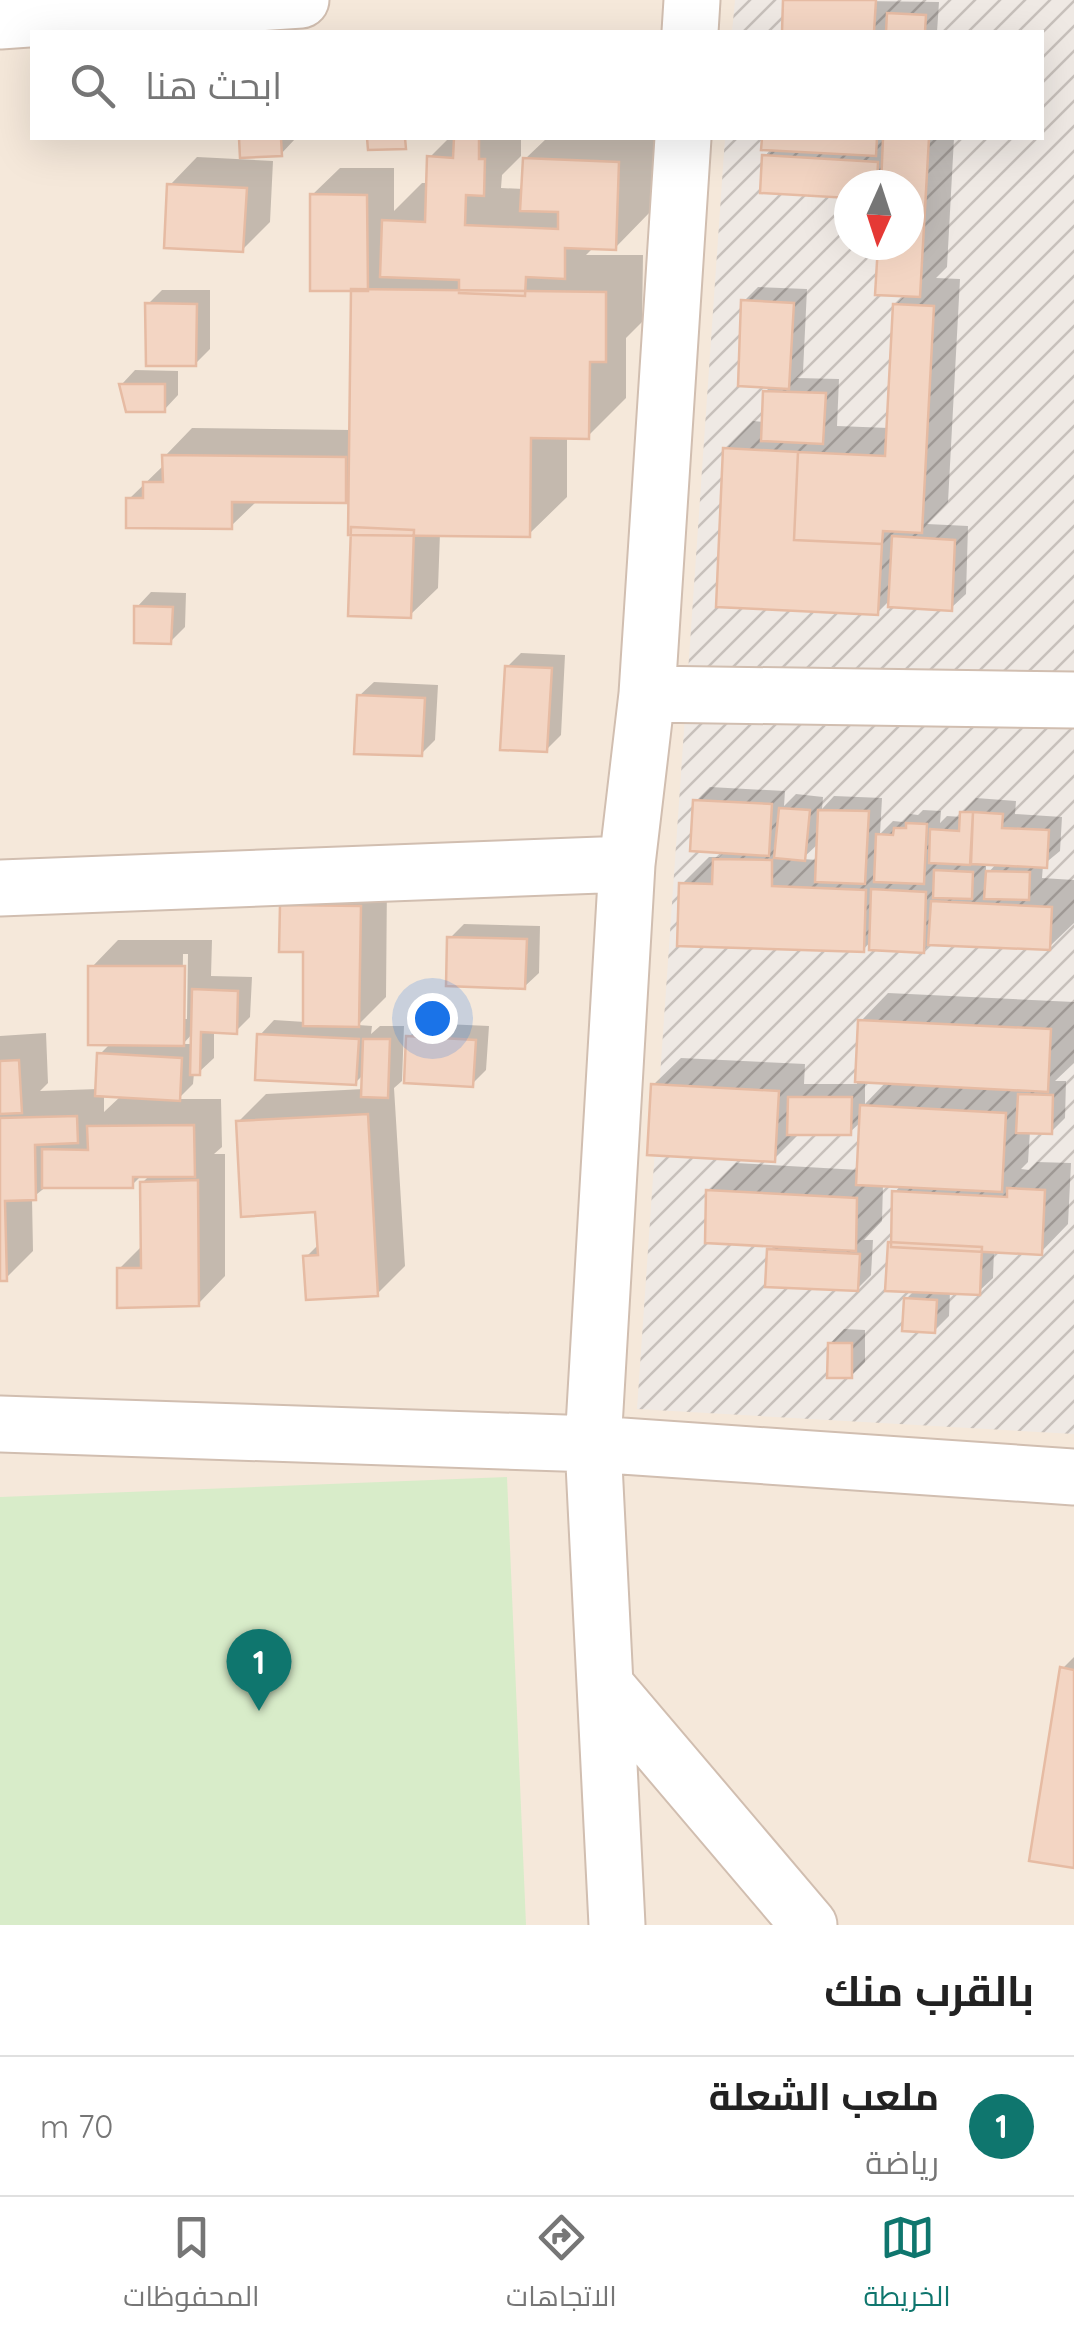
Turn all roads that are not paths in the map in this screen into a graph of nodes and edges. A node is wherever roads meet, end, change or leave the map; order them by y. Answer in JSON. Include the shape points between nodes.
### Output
{"nodes":[{"id":1,"x":301,"y":0,"type":"edge"},
{"id":2,"x":692,"y":0,"type":"edge"},
{"id":3,"x":0,"y":21,"type":"edge"},
{"id":4,"x":690,"y":30,"type":"edge"},
{"id":5,"x":683,"y":140,"type":"edge"},
{"id":6,"x":647,"y":694,"type":"junction"},
{"id":7,"x":1074,"y":700,"type":"edge"},
{"id":8,"x":627,"y":864,"type":"junction"},
{"id":9,"x":0,"y":888,"type":"edge"},
{"id":10,"x":0,"y":1424,"type":"edge"},
{"id":11,"x":593,"y":1444,"type":"junction"},
{"id":12,"x":1074,"y":1477,"type":"edge"},
{"id":13,"x":606,"y":1686,"type":"junction"},
{"id":14,"x":617,"y":1925,"type":"edge"},
{"id":15,"x":810,"y":1925,"type":"edge"}],
"edges":[{"from":1,"to":3,"type":"street"},
{"from":2,"to":4,"type":"street"},
{"from":5,"to":6,"type":"street"},
{"from":6,"to":7,"type":"street"},
{"from":6,"to":8,"type":"street"},
{"from":8,"to":9,"type":"street"},
{"from":8,"to":11,"type":"street"},
{"from":10,"to":11,"type":"street"},
{"from":11,"to":12,"type":"street"},
{"from":11,"to":13,"type":"street"},
{"from":13,"to":14,"type":"street"},
{"from":13,"to":15,"type":"street"}]}
